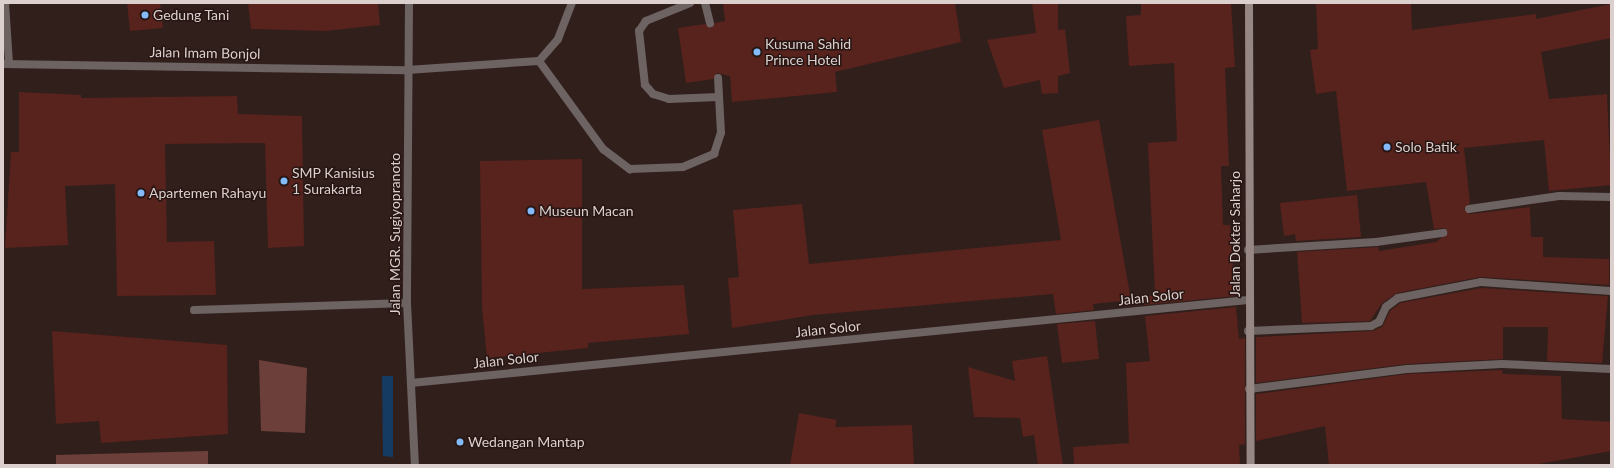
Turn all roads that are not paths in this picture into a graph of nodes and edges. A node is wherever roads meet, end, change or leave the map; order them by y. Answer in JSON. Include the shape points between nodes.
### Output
{"nodes":[{"id":1,"x":5,"y":3,"type":"edge"},
{"id":2,"x":409,"y":3,"type":"edge"},
{"id":3,"x":572,"y":3,"type":"edge"},
{"id":4,"x":690,"y":3,"type":"edge"},
{"id":5,"x":705,"y":3,"type":"edge"},
{"id":6,"x":1249,"y":3,"type":"edge"},
{"id":7,"x":710,"y":24,"type":"dead end"},
{"id":8,"x":540,"y":61,"type":"junction"},
{"id":9,"x":6,"y":64,"type":"edge"},
{"id":10,"x":407,"y":70,"type":"junction"},
{"id":11,"x":718,"y":78,"type":"dead end"},
{"id":12,"x":719,"y":97,"type":"junction"},
{"id":13,"x":1611,"y":197,"type":"edge"},
{"id":14,"x":1469,"y":210,"type":"dead end"},
{"id":15,"x":1443,"y":233,"type":"dead end"},
{"id":16,"x":1248,"y":250,"type":"junction"},
{"id":17,"x":1611,"y":291,"type":"edge"},
{"id":18,"x":1248,"y":300,"type":"junction"},
{"id":19,"x":407,"y":303,"type":"junction"},
{"id":20,"x":194,"y":310,"type":"dead end"},
{"id":21,"x":1248,"y":331,"type":"junction"},
{"id":22,"x":1611,"y":369,"type":"edge"},
{"id":23,"x":411,"y":383,"type":"junction"},
{"id":24,"x":1249,"y":389,"type":"junction"},
{"id":25,"x":415,"y":465,"type":"edge"},
{"id":26,"x":1251,"y":465,"type":"edge"}],
"edges":[{"from":1,"to":9,"type":"street"},
{"from":2,"to":10,"type":"street","name":"Jalan MGR. Sugiyopranoto"},
{"from":3,"to":8,"type":"street","via":[[558,40]]},
{"from":4,"to":12,"type":"street","via":[[646,21],[639,31],[646,85],[653,94],[669,99]]},
{"from":5,"to":7,"type":"street"},
{"from":6,"to":16,"type":"main road","name":"Jalan Dokter Saharjo"},
{"from":8,"to":10,"type":"street","name":"Jalan Imam Bonjol"},
{"from":8,"to":12,"type":"street","via":[[603,149],[630,169],[683,167],[714,154],[721,133]]},
{"from":9,"to":10,"type":"street","name":"Jalan Imam Bonjol"},
{"from":10,"to":19,"type":"street","name":"Jalan MGR. Sugiyopranoto"},
{"from":11,"to":12,"type":"street"},
{"from":13,"to":14,"type":"street","via":[[1559,196]]},
{"from":15,"to":16,"type":"street","via":[[1376,242]]},
{"from":16,"to":18,"type":"main road","name":"Jalan Dokter Saharjo"},
{"from":17,"to":21,"type":"street","via":[[1481,282],[1398,298],[1386,307],[1378,322],[1371,326]]},
{"from":18,"to":21,"type":"main road","name":"Jalan Dokter Saharjo"},
{"from":18,"to":23,"type":"street","name":"Jalan Solor"},
{"from":19,"to":20,"type":"street"},
{"from":19,"to":23,"type":"street","name":"Jalan MGR. Sugiyopranoto"},
{"from":21,"to":24,"type":"main road","name":"Jalan Dokter Saharjo"},
{"from":22,"to":24,"type":"street","via":[[1502,364],[1407,369]]},
{"from":23,"to":25,"type":"street","name":"Jalan MGR. Sugiyopranoto"},
{"from":24,"to":26,"type":"main road","name":"Jalan Dokter Saharjo"}]}
